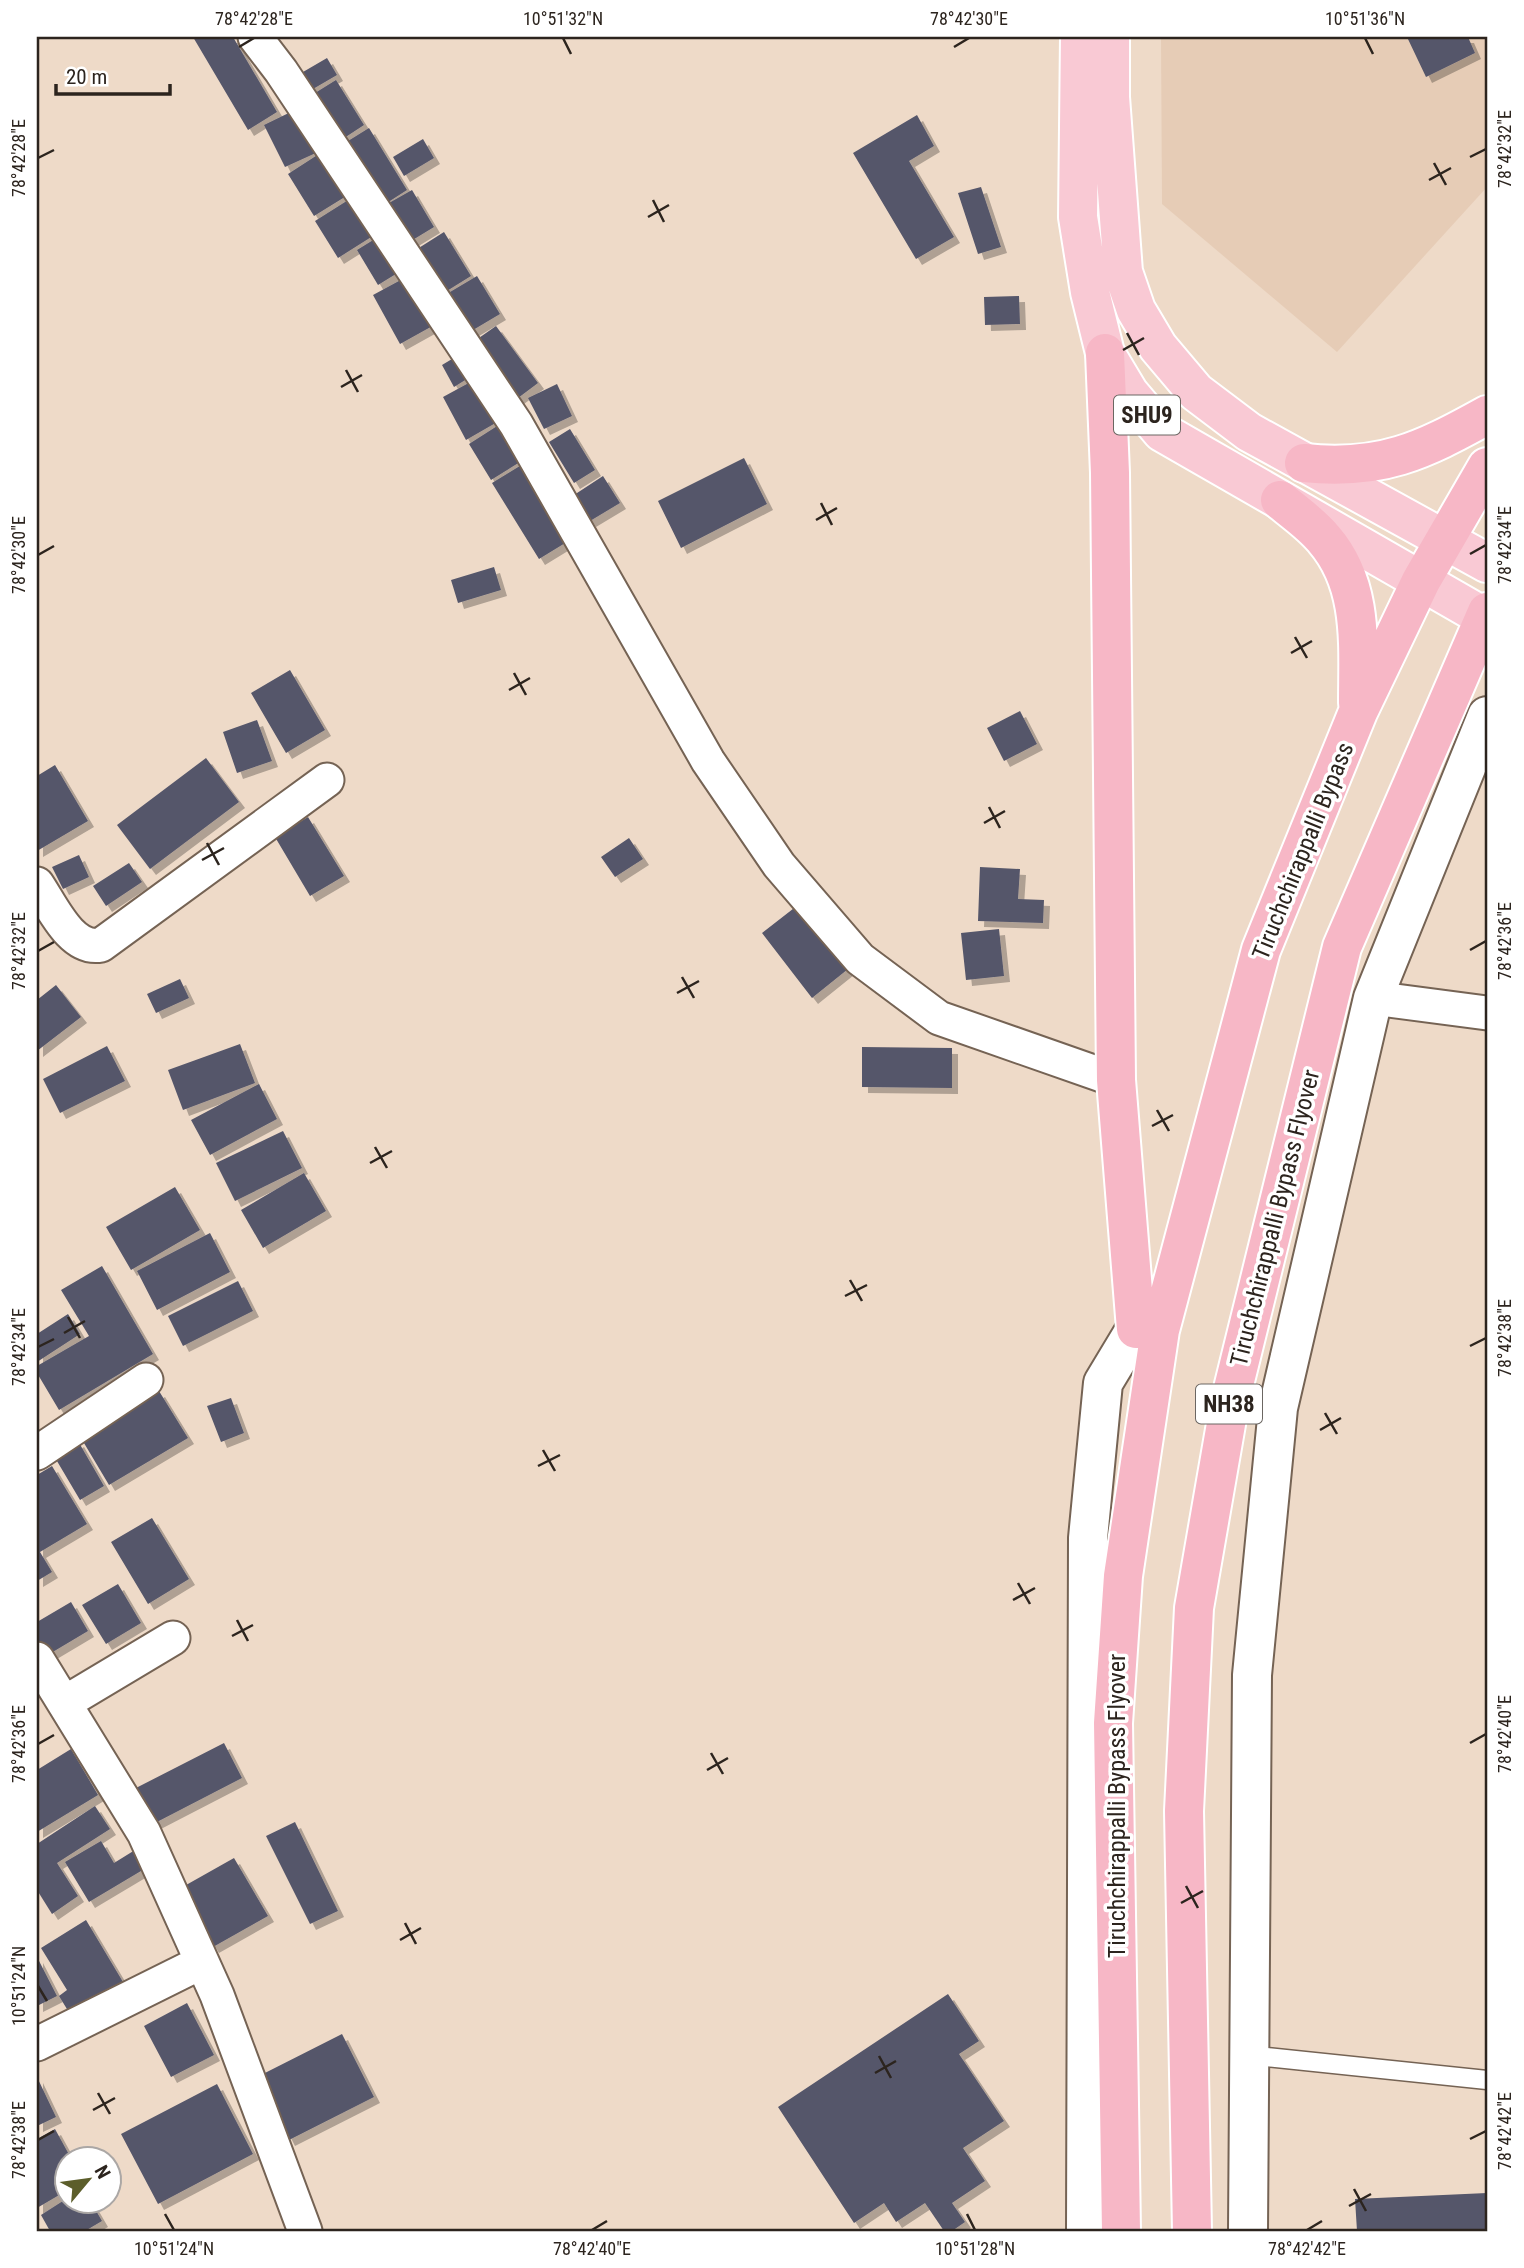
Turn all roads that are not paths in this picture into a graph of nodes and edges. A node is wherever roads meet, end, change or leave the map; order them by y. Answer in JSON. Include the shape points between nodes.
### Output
{"nodes":[{"id":1,"x":254,"y":37,"type":"edge"},
{"id":2,"x":1080,"y":37,"type":"edge"},
{"id":3,"x":1110,"y":37,"type":"edge"},
{"id":4,"x":1105,"y":354,"type":"junction"},
{"id":5,"x":1487,"y":415,"type":"edge"},
{"id":6,"x":1304,"y":463,"type":"junction"},
{"id":7,"x":1487,"y":467,"type":"edge"},
{"id":8,"x":1280,"y":500,"type":"junction"},
{"id":9,"x":1443,"y":540,"type":"junction"},
{"id":10,"x":1487,"y":563,"type":"edge"},
{"id":11,"x":1421,"y":581,"type":"junction"},
{"id":12,"x":1486,"y":615,"type":"edge"},
{"id":13,"x":1358,"y":712,"type":"junction"},
{"id":14,"x":1487,"y":716,"type":"edge"},
{"id":15,"x":327,"y":780,"type":"dead end"},
{"id":16,"x":37,"y":884,"type":"edge"},
{"id":17,"x":1373,"y":998,"type":"junction"},
{"id":18,"x":1487,"y":1013,"type":"edge"},
{"id":19,"x":1116,"y":1080,"type":"junction"},
{"id":20,"x":1178,"y":1259,"type":"junction"},
{"id":21,"x":1136,"y":1329,"type":"junction"},
{"id":22,"x":146,"y":1380,"type":"dead end"},
{"id":23,"x":37,"y":1453,"type":"edge"},
{"id":24,"x":173,"y":1638,"type":"dead end"},
{"id":25,"x":37,"y":1659,"type":"edge"},
{"id":26,"x":65,"y":1702,"type":"junction"},
{"id":27,"x":202,"y":1962,"type":"junction"},
{"id":28,"x":37,"y":2044,"type":"edge"},
{"id":29,"x":1247,"y":2055,"type":"junction"},
{"id":30,"x":1487,"y":2080,"type":"edge"},
{"id":31,"x":305,"y":2231,"type":"edge"},
{"id":32,"x":1086,"y":2231,"type":"edge"},
{"id":33,"x":1121,"y":2231,"type":"edge"},
{"id":34,"x":1192,"y":2231,"type":"edge"},
{"id":35,"x":1248,"y":2231,"type":"edge"}],
"edges":[{"from":1,"to":19,"type":"street","via":[[516,424],[708,761],[779,865],[860,959],[939,1018]]},
{"from":2,"to":4,"type":"main road","number":"SHU9","via":[[1078,217]]},
{"from":3,"to":6,"type":"main road","number":"SHU9","via":[[1123,272],[1136,310],[1158,347],[1196,392],[1249,432]]},
{"from":4,"to":8,"type":"main road","number":"SHU9","via":[[1129,393],[1162,432]]},
{"from":4,"to":19,"type":"highway"},
{"from":5,"to":6,"type":"highway","via":[[1434,444],[1393,459],[1345,467]]},
{"from":6,"to":9,"type":"main road","number":"SHU9"},
{"from":7,"to":9,"type":"highway","name":"Tiruchchirappalli Bypass"},
{"from":8,"to":11,"type":"main road","number":"SHU9"},
{"from":8,"to":13,"type":"highway","via":[[1323,538],[1342,563],[1354,593]]},
{"from":9,"to":10,"type":"main road","number":"SHU9"},
{"from":9,"to":11,"type":"highway","name":"Tiruchchirappalli Bypass"},
{"from":11,"to":12,"type":"main road","number":"SHU9"},
{"from":11,"to":13,"type":"highway","name":"Tiruchchirappalli Bypass"},
{"from":12,"to":34,"type":"highway","name":"Tiruchchirappalli Bypass Flyover","number":"NH38","via":[[1342,947],[1230,1401],[1194,1608],[1184,1811]]},
{"from":13,"to":20,"type":"highway","name":"Tiruchchirappalli Bypass","via":[[1261,950]]},
{"from":14,"to":17,"type":"street"},
{"from":15,"to":16,"type":"street","via":[[101,945],[79,942]]},
{"from":17,"to":18,"type":"street"},
{"from":17,"to":29,"type":"street","via":[[1278,1408],[1252,1675]]},
{"from":19,"to":21,"type":"highway"},
{"from":20,"to":21,"type":"street"},
{"from":20,"to":33,"type":"highway","name":"Tiruchchirappalli Bypass Flyover","via":[[1160,1330],[1123,1576],[1113,1723]]},
{"from":21,"to":32,"type":"street","via":[[1103,1382],[1088,1538]]},
{"from":22,"to":23,"type":"street"},
{"from":24,"to":26,"type":"street"},
{"from":25,"to":26,"type":"street"},
{"from":26,"to":27,"type":"street","via":[[144,1833]]},
{"from":27,"to":28,"type":"street"},
{"from":27,"to":31,"type":"street"},
{"from":29,"to":30,"type":"lane"},
{"from":29,"to":35,"type":"street"}]}
